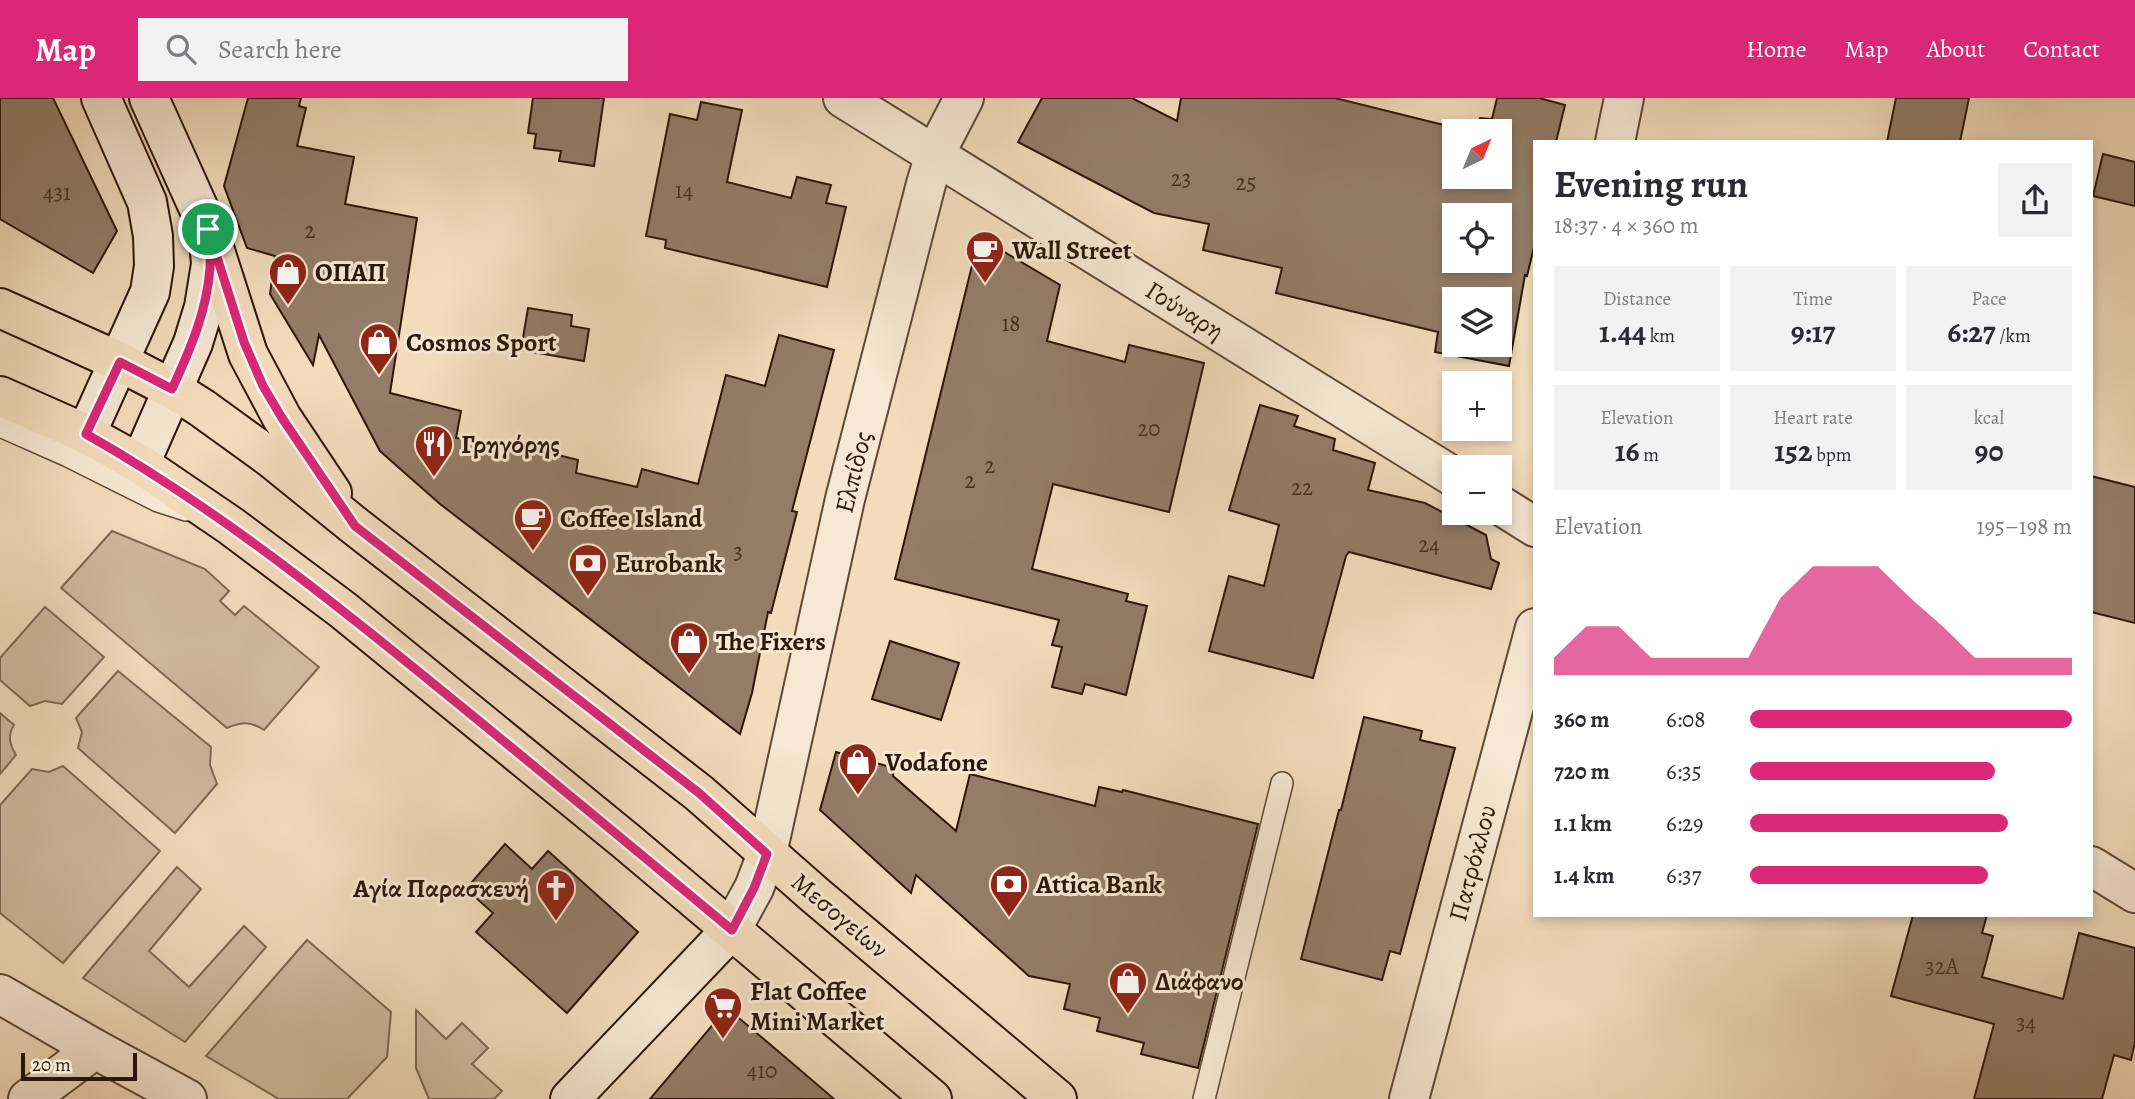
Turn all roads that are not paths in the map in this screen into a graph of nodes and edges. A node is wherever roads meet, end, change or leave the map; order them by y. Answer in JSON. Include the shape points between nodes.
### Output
{"nodes":[{"id":1,"x":101,"y":98,"type":"edge"},
{"id":2,"x":149,"y":98,"type":"edge"},
{"id":3,"x":843,"y":98,"type":"edge"},
{"id":4,"x":964,"y":98,"type":"edge"},
{"id":5,"x":1624,"y":98,"type":"edge"},
{"id":6,"x":1615,"y":140,"type":"edge"},
{"id":7,"x":935,"y":154,"type":"junction"},
{"id":8,"x":208,"y":229,"type":"junction"},
{"id":9,"x":0,"y":309,"type":"edge"},
{"id":10,"x":120,"y":362,"type":"junction"},
{"id":11,"x":172,"y":389,"type":"junction"},
{"id":12,"x":0,"y":396,"type":"edge"},
{"id":13,"x":0,"y":426,"type":"edge"},
{"id":14,"x":86,"y":434,"type":"junction"},
{"id":15,"x":140,"y":464,"type":"junction"},
{"id":16,"x":1442,"y":470,"type":"edge"},
{"id":17,"x":1512,"y":512,"type":"edge"},
{"id":18,"x":1533,"y":523,"type":"edge"},
{"id":19,"x":230,"y":526,"type":"junction"},
{"id":20,"x":355,"y":526,"type":"junction"},
{"id":21,"x":1533,"y":635,"type":"edge"},
{"id":22,"x":1282,"y":783,"type":"dead end"},
{"id":23,"x":767,"y":854,"type":"junction"},
{"id":24,"x":2093,"y":867,"type":"edge"},
{"id":25,"x":2135,"y":893,"type":"edge"},
{"id":26,"x":732,"y":930,"type":"junction"},
{"id":27,"x":0,"y":994,"type":"edge"},
{"id":28,"x":95,"y":1049,"type":"junction"},
{"id":29,"x":28,"y":1099,"type":"edge"},
{"id":30,"x":187,"y":1099,"type":"edge"},
{"id":31,"x":570,"y":1099,"type":"edge"},
{"id":32,"x":932,"y":1099,"type":"edge"},
{"id":33,"x":1057,"y":1099,"type":"edge"},
{"id":34,"x":1205,"y":1099,"type":"edge"},
{"id":35,"x":1409,"y":1099,"type":"edge"}],
"edges":[{"from":1,"to":10,"type":"street","via":[[147,202],[153,236],[155,266],[150,292]]},
{"from":2,"to":8,"type":"street"},
{"from":3,"to":7,"type":"street","name":"Γούναρη"},
{"from":4,"to":7,"type":"street","name":"Ελπίδος"},
{"from":5,"to":6,"type":"street"},
{"from":7,"to":16,"type":"street","name":"Γούναρη"},
{"from":7,"to":23,"type":"street","name":"Ελπίδος","via":[[845,499]]},
{"from":8,"to":11,"type":"street","via":[[211,264],[204,307]]},
{"from":8,"to":20,"type":"main road","via":[[263,386]]},
{"from":9,"to":10,"type":"main road","name":"Μεσογείων"},
{"from":10,"to":11,"type":"main road","name":"Μεσογείων"},
{"from":10,"to":14,"type":"street"},
{"from":11,"to":15,"type":"street"},
{"from":11,"to":20,"type":"main road","name":"Μεσογείων","via":[[271,458]]},
{"from":12,"to":14,"type":"main road"},
{"from":13,"to":19,"type":"lane","via":[[158,501]]},
{"from":14,"to":15,"type":"main road"},
{"from":15,"to":19,"type":"main road"},
{"from":17,"to":18,"type":"street"},
{"from":19,"to":26,"type":"main road","via":[[343,610]]},
{"from":20,"to":23,"type":"main road","name":"Μεσογείων","via":[[699,793]]},
{"from":21,"to":35,"type":"street","name":"Πατρόκλου"},
{"from":22,"to":34,"type":"lane"},
{"from":23,"to":26,"type":"street","name":"Ελπίδος"},
{"from":23,"to":33,"type":"main road","name":"Μεσογείων"},
{"from":24,"to":25,"type":"street"},
{"from":26,"to":31,"type":"street","name":"Ελπίδος"},
{"from":26,"to":32,"type":"main road"},
{"from":27,"to":28,"type":"street"},
{"from":28,"to":29,"type":"street"},
{"from":28,"to":30,"type":"street"}]}
